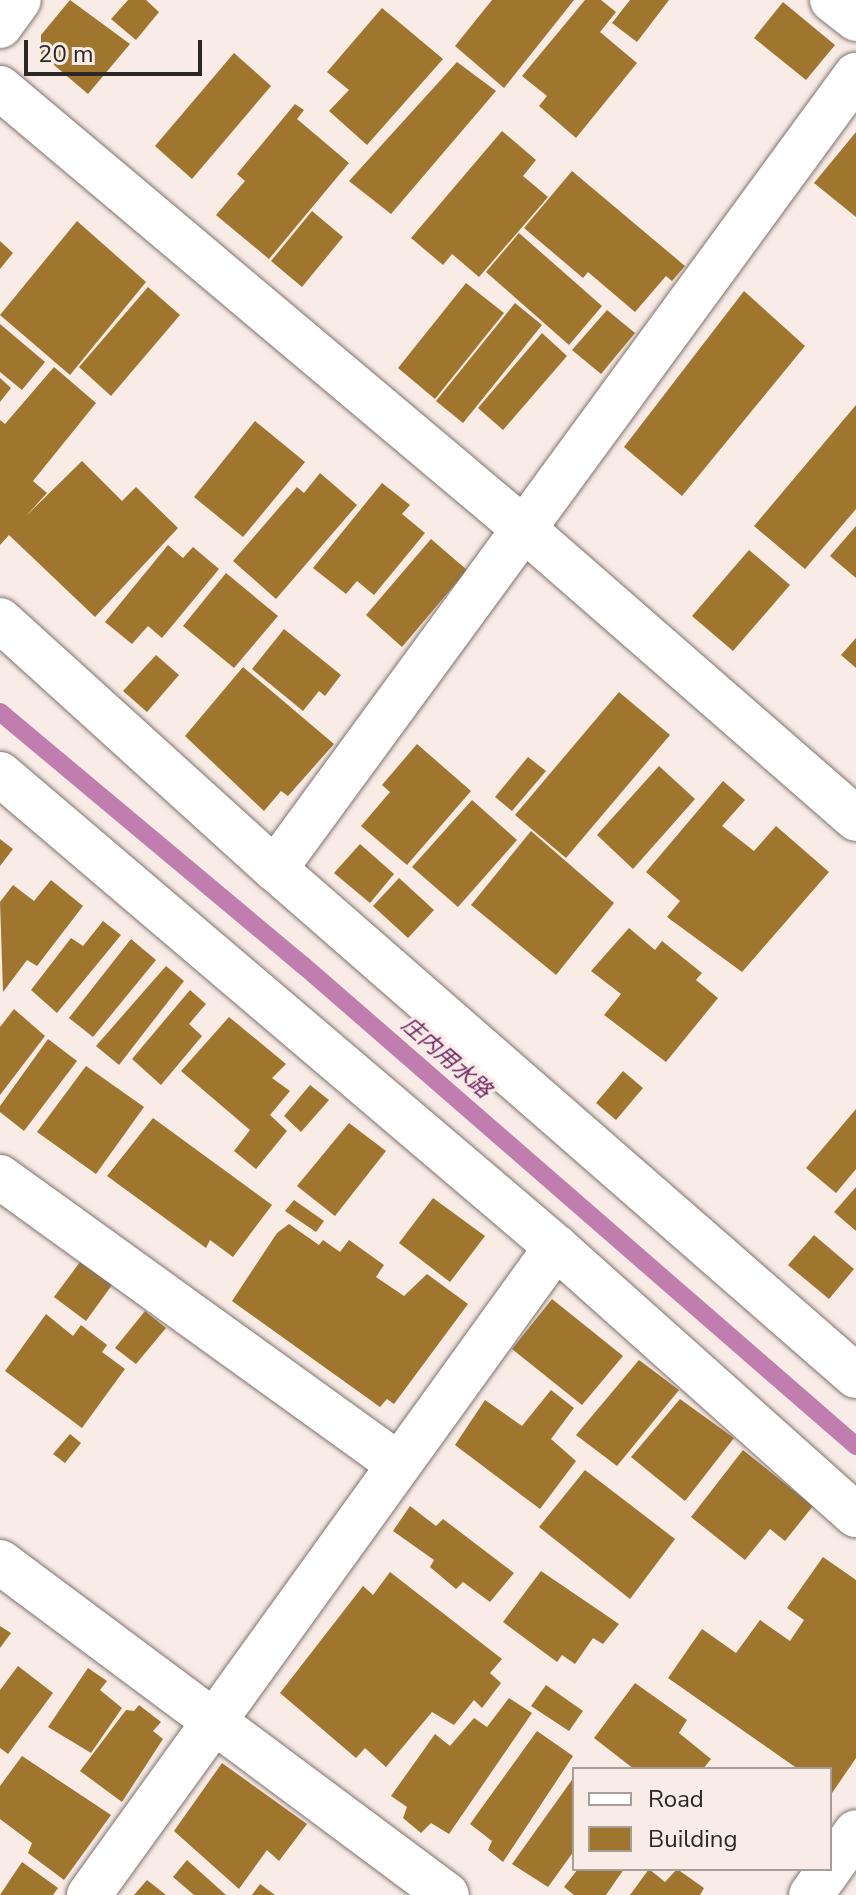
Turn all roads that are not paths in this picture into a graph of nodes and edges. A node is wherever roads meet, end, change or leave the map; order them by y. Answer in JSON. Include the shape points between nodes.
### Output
{"nodes":[{"id":1,"x":19,"y":0,"type":"edge"},
{"id":2,"x":832,"y":0,"type":"edge"},
{"id":3,"x":856,"y":19,"type":"edge"},
{"id":4,"x":0,"y":26,"type":"edge"},
{"id":5,"x":856,"y":75,"type":"edge"},
{"id":6,"x":0,"y":88,"type":"edge"},
{"id":7,"x":524,"y":529,"type":"junction"},
{"id":8,"x":0,"y":620,"type":"edge"},
{"id":9,"x":0,"y":774,"type":"edge"},
{"id":10,"x":856,"y":819,"type":"edge"},
{"id":11,"x":275,"y":869,"type":"junction"},
{"id":12,"x":0,"y":1177,"type":"edge"},
{"id":13,"x":556,"y":1247,"type":"junction"},
{"id":14,"x":856,"y":1376,"type":"edge"},
{"id":15,"x":396,"y":1463,"type":"junction"},
{"id":16,"x":856,"y":1515,"type":"edge"},
{"id":17,"x":0,"y":1562,"type":"edge"},
{"id":18,"x":217,"y":1719,"type":"junction"},
{"id":19,"x":856,"y":1832,"type":"edge"},
{"id":20,"x":832,"y":1866,"type":"edge"},
{"id":21,"x":828,"y":1871,"type":"edge"},
{"id":22,"x":89,"y":1895,"type":"edge"},
{"id":23,"x":447,"y":1895,"type":"edge"},
{"id":24,"x":811,"y":1895,"type":"edge"}],
"edges":[{"from":1,"to":4,"type":"street"},
{"from":2,"to":3,"type":"street"},
{"from":5,"to":7,"type":"street"},
{"from":6,"to":7,"type":"street"},
{"from":7,"to":10,"type":"street"},
{"from":7,"to":11,"type":"street"},
{"from":8,"to":11,"type":"street"},
{"from":9,"to":13,"type":"street"},
{"from":11,"to":14,"type":"street"},
{"from":12,"to":15,"type":"street"},
{"from":13,"to":15,"type":"street"},
{"from":13,"to":16,"type":"street"},
{"from":15,"to":18,"type":"street"},
{"from":17,"to":18,"type":"street"},
{"from":18,"to":22,"type":"street"},
{"from":18,"to":23,"type":"street"},
{"from":19,"to":20,"type":"street"},
{"from":21,"to":24,"type":"street"}]}
